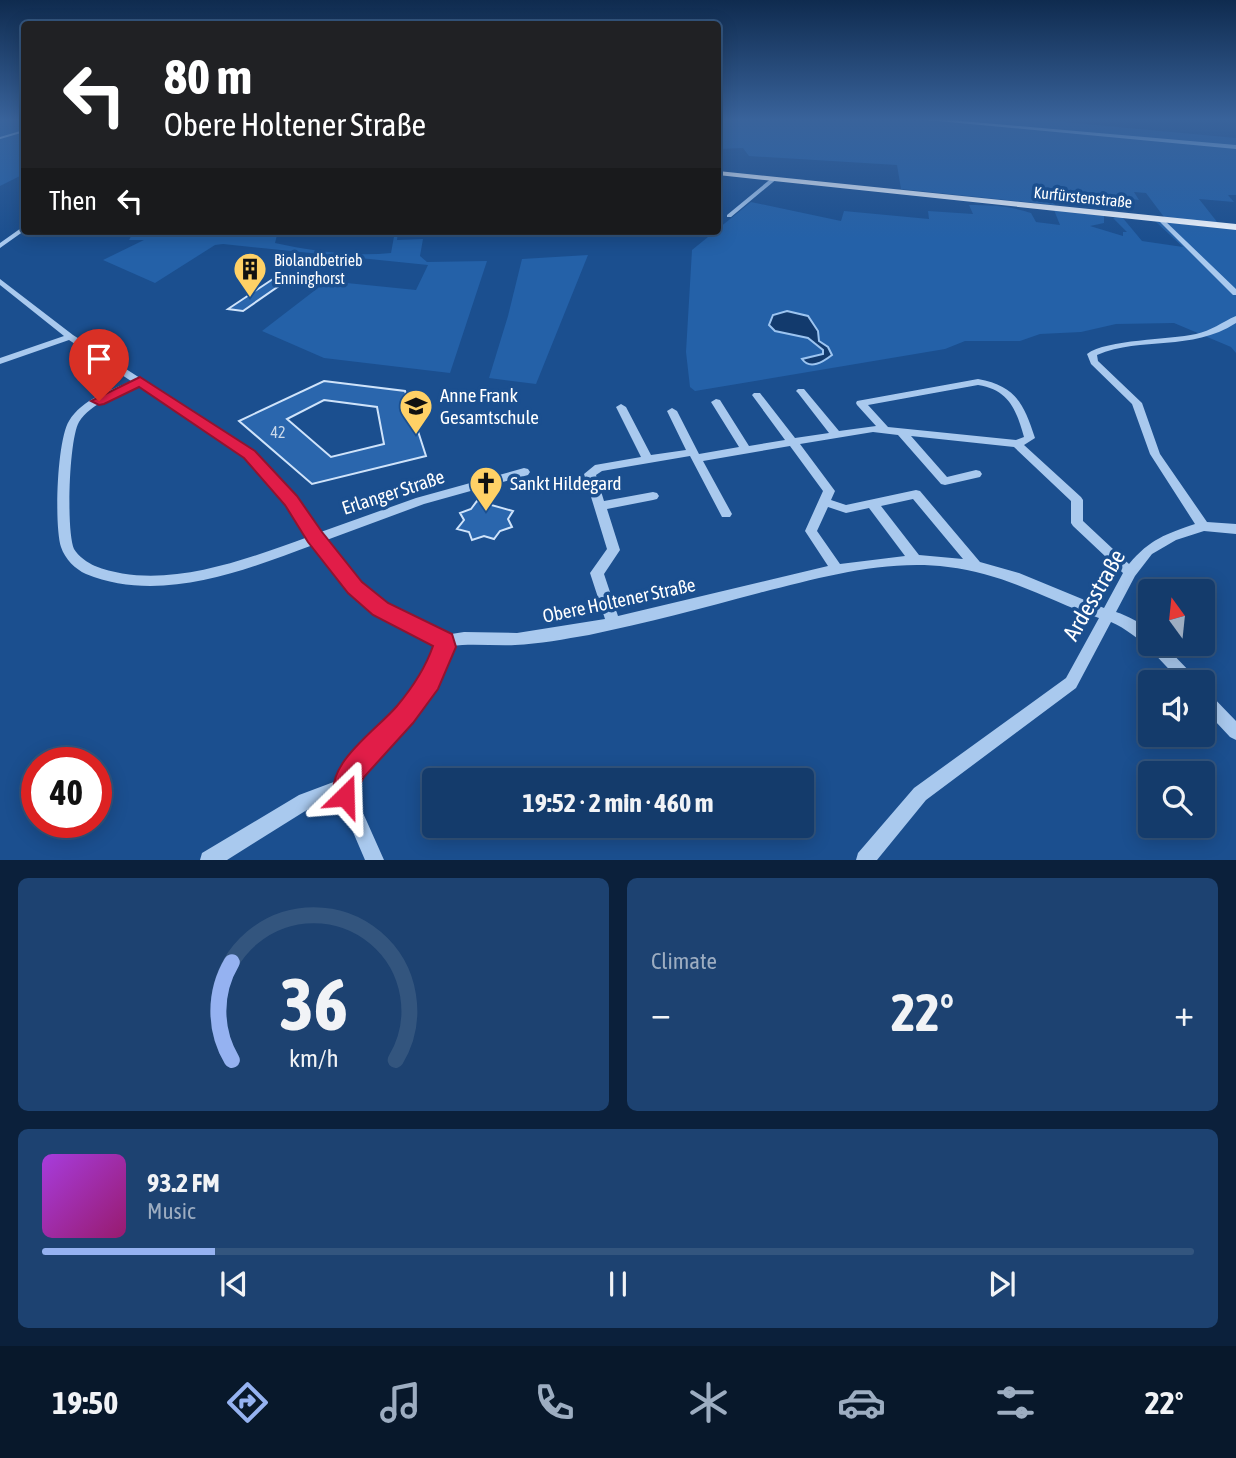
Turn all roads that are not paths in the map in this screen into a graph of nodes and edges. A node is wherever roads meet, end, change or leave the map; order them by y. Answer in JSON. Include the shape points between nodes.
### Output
{"nodes":[{"id":1,"x":721,"y":173,"type":"edge"},
{"id":2,"x":775,"y":178,"type":"junction"},
{"id":3,"x":729,"y":216,"type":"dead end"},
{"id":4,"x":1160,"y":219,"type":"junction"},
{"id":5,"x":1236,"y":227,"type":"edge"},
{"id":6,"x":21,"y":229,"type":"edge"},
{"id":7,"x":0,"y":244,"type":"edge"},
{"id":8,"x":0,"y":281,"type":"edge"},
{"id":9,"x":1236,"y":293,"type":"edge"},
{"id":10,"x":1236,"y":320,"type":"edge"},
{"id":11,"x":70,"y":337,"type":"junction"},
{"id":12,"x":0,"y":361,"type":"edge"},
{"id":13,"x":140,"y":381,"type":"junction"},
{"id":14,"x":801,"y":391,"type":"dead end"},
{"id":15,"x":757,"y":395,"type":"dead end"},
{"id":16,"x":716,"y":402,"type":"dead end"},
{"id":17,"x":621,"y":407,"type":"dead end"},
{"id":18,"x":672,"y":411,"type":"dead end"},
{"id":19,"x":885,"y":430,"type":"junction"},
{"id":20,"x":900,"y":431,"type":"junction"},
{"id":21,"x":836,"y":434,"type":"junction"},
{"id":22,"x":791,"y":442,"type":"junction"},
{"id":23,"x":1017,"y":444,"type":"junction"},
{"id":24,"x":746,"y":450,"type":"junction"},
{"id":25,"x":694,"y":455,"type":"junction"},
{"id":26,"x":648,"y":460,"type":"junction"},
{"id":27,"x":524,"y":472,"type":"dead end"},
{"id":28,"x":976,"y":474,"type":"dead end"},
{"id":29,"x":653,"y":496,"type":"dead end"},
{"id":30,"x":824,"y":502,"type":"junction"},
{"id":31,"x":872,"y":503,"type":"junction"},
{"id":32,"x":600,"y":506,"type":"junction"},
{"id":33,"x":726,"y":514,"type":"dead end"},
{"id":34,"x":1203,"y":526,"type":"junction"},
{"id":35,"x":1236,"y":529,"type":"edge"},
{"id":36,"x":315,"y":537,"type":"junction"},
{"id":37,"x":915,"y":559,"type":"junction"},
{"id":38,"x":976,"y":566,"type":"junction"},
{"id":39,"x":836,"y":568,"type":"junction"},
{"id":40,"x":1130,"y":572,"type":"junction"},
{"id":41,"x":1108,"y":615,"type":"junction"},
{"id":42,"x":613,"y":623,"type":"junction"},
{"id":43,"x":1138,"y":630,"type":"edge"},
{"id":44,"x":444,"y":641,"type":"junction"},
{"id":45,"x":1165,"y":656,"type":"edge"},
{"id":46,"x":1179,"y":670,"type":"edge"},
{"id":47,"x":1215,"y":710,"type":"edge"},
{"id":48,"x":1236,"y":732,"type":"edge"},
{"id":49,"x":345,"y":786,"type":"junction"},
{"id":50,"x":209,"y":859,"type":"edge"},
{"id":51,"x":375,"y":859,"type":"edge"},
{"id":52,"x":865,"y":859,"type":"edge"}],
"edges":[{"from":1,"to":2,"type":"main road","name":"Kurfürstenstraße"},
{"from":2,"to":3,"type":"street"},
{"from":2,"to":4,"type":"main road","name":"Kurfürstenstraße"},
{"from":4,"to":5,"type":"main road","name":"Kurfürstenstraße"},
{"from":4,"to":9,"type":"street"},
{"from":6,"to":7,"type":"street"},
{"from":8,"to":11,"type":"street"},
{"from":10,"to":34,"type":"street","via":[[1195,338],[1126,346],[1094,352],[1091,357],[1136,403],[1155,454]]},
{"from":11,"to":12,"type":"street"},
{"from":11,"to":13,"type":"street"},
{"from":13,"to":36,"type":"street","via":[[250,454],[291,500]]},
{"from":13,"to":36,"type":"street","name":"Erlanger Straße","via":[[87,409],[69,431],[64,526],[68,550],[76,560],[90,570],[148,583],[208,575]]},
{"from":14,"to":21,"type":"street"},
{"from":15,"to":22,"type":"street"},
{"from":16,"to":24,"type":"street"},
{"from":17,"to":26,"type":"street"},
{"from":18,"to":25,"type":"street"},
{"from":19,"to":20,"type":"street"},
{"from":19,"to":21,"type":"street"},
{"from":19,"to":23,"type":"street","via":[[861,403],[978,382],[993,385],[1019,404],[1030,438]]},
{"from":20,"to":23,"type":"street"},
{"from":20,"to":28,"type":"street","via":[[944,481]]},
{"from":21,"to":22,"type":"street"},
{"from":22,"to":24,"type":"street"},
{"from":22,"to":30,"type":"street","via":[[829,491]]},
{"from":23,"to":40,"type":"street","via":[[1077,500],[1077,523]]},
{"from":24,"to":25,"type":"street"},
{"from":25,"to":26,"type":"street"},
{"from":25,"to":33,"type":"street"},
{"from":26,"to":32,"type":"street","via":[[599,468],[590,474]]},
{"from":27,"to":36,"type":"street","name":"Erlanger Straße"},
{"from":29,"to":32,"type":"street"},
{"from":30,"to":31,"type":"street","via":[[846,509]]},
{"from":30,"to":39,"type":"street","via":[[811,530]]},
{"from":31,"to":37,"type":"street"},
{"from":31,"to":38,"type":"street","via":[[916,494]]},
{"from":32,"to":42,"type":"street","via":[[614,550],[597,573]]},
{"from":34,"to":35,"type":"street"},
{"from":34,"to":40,"type":"street","name":"Ardesstraße","via":[[1147,551]]},
{"from":36,"to":44,"type":"street","via":[[355,587],[381,609]]},
{"from":37,"to":38,"type":"street","name":"Obere Holtener Straße"},
{"from":37,"to":39,"type":"street","name":"Obere Holtener Straße"},
{"from":38,"to":41,"type":"street","name":"Obere Holtener Straße"},
{"from":39,"to":42,"type":"street","name":"Obere Holtener Straße"},
{"from":40,"to":41,"type":"street","name":"Ardesstraße"},
{"from":41,"to":43,"type":"street","name":"Obere Holtener Straße","via":[[1127,620]]},
{"from":41,"to":52,"type":"street","name":"Ardesstraße","via":[[1071,683],[920,794]]},
{"from":42,"to":44,"type":"street","name":"Obere Holtener Straße","via":[[552,636]]},
{"from":44,"to":49,"type":"street","via":[[430,682],[355,768]]},
{"from":45,"to":46,"type":"street"},
{"from":47,"to":48,"type":"street"},
{"from":49,"to":50,"type":"street","via":[[304,801]]},
{"from":49,"to":51,"type":"street","via":[[345,796]]}]}
